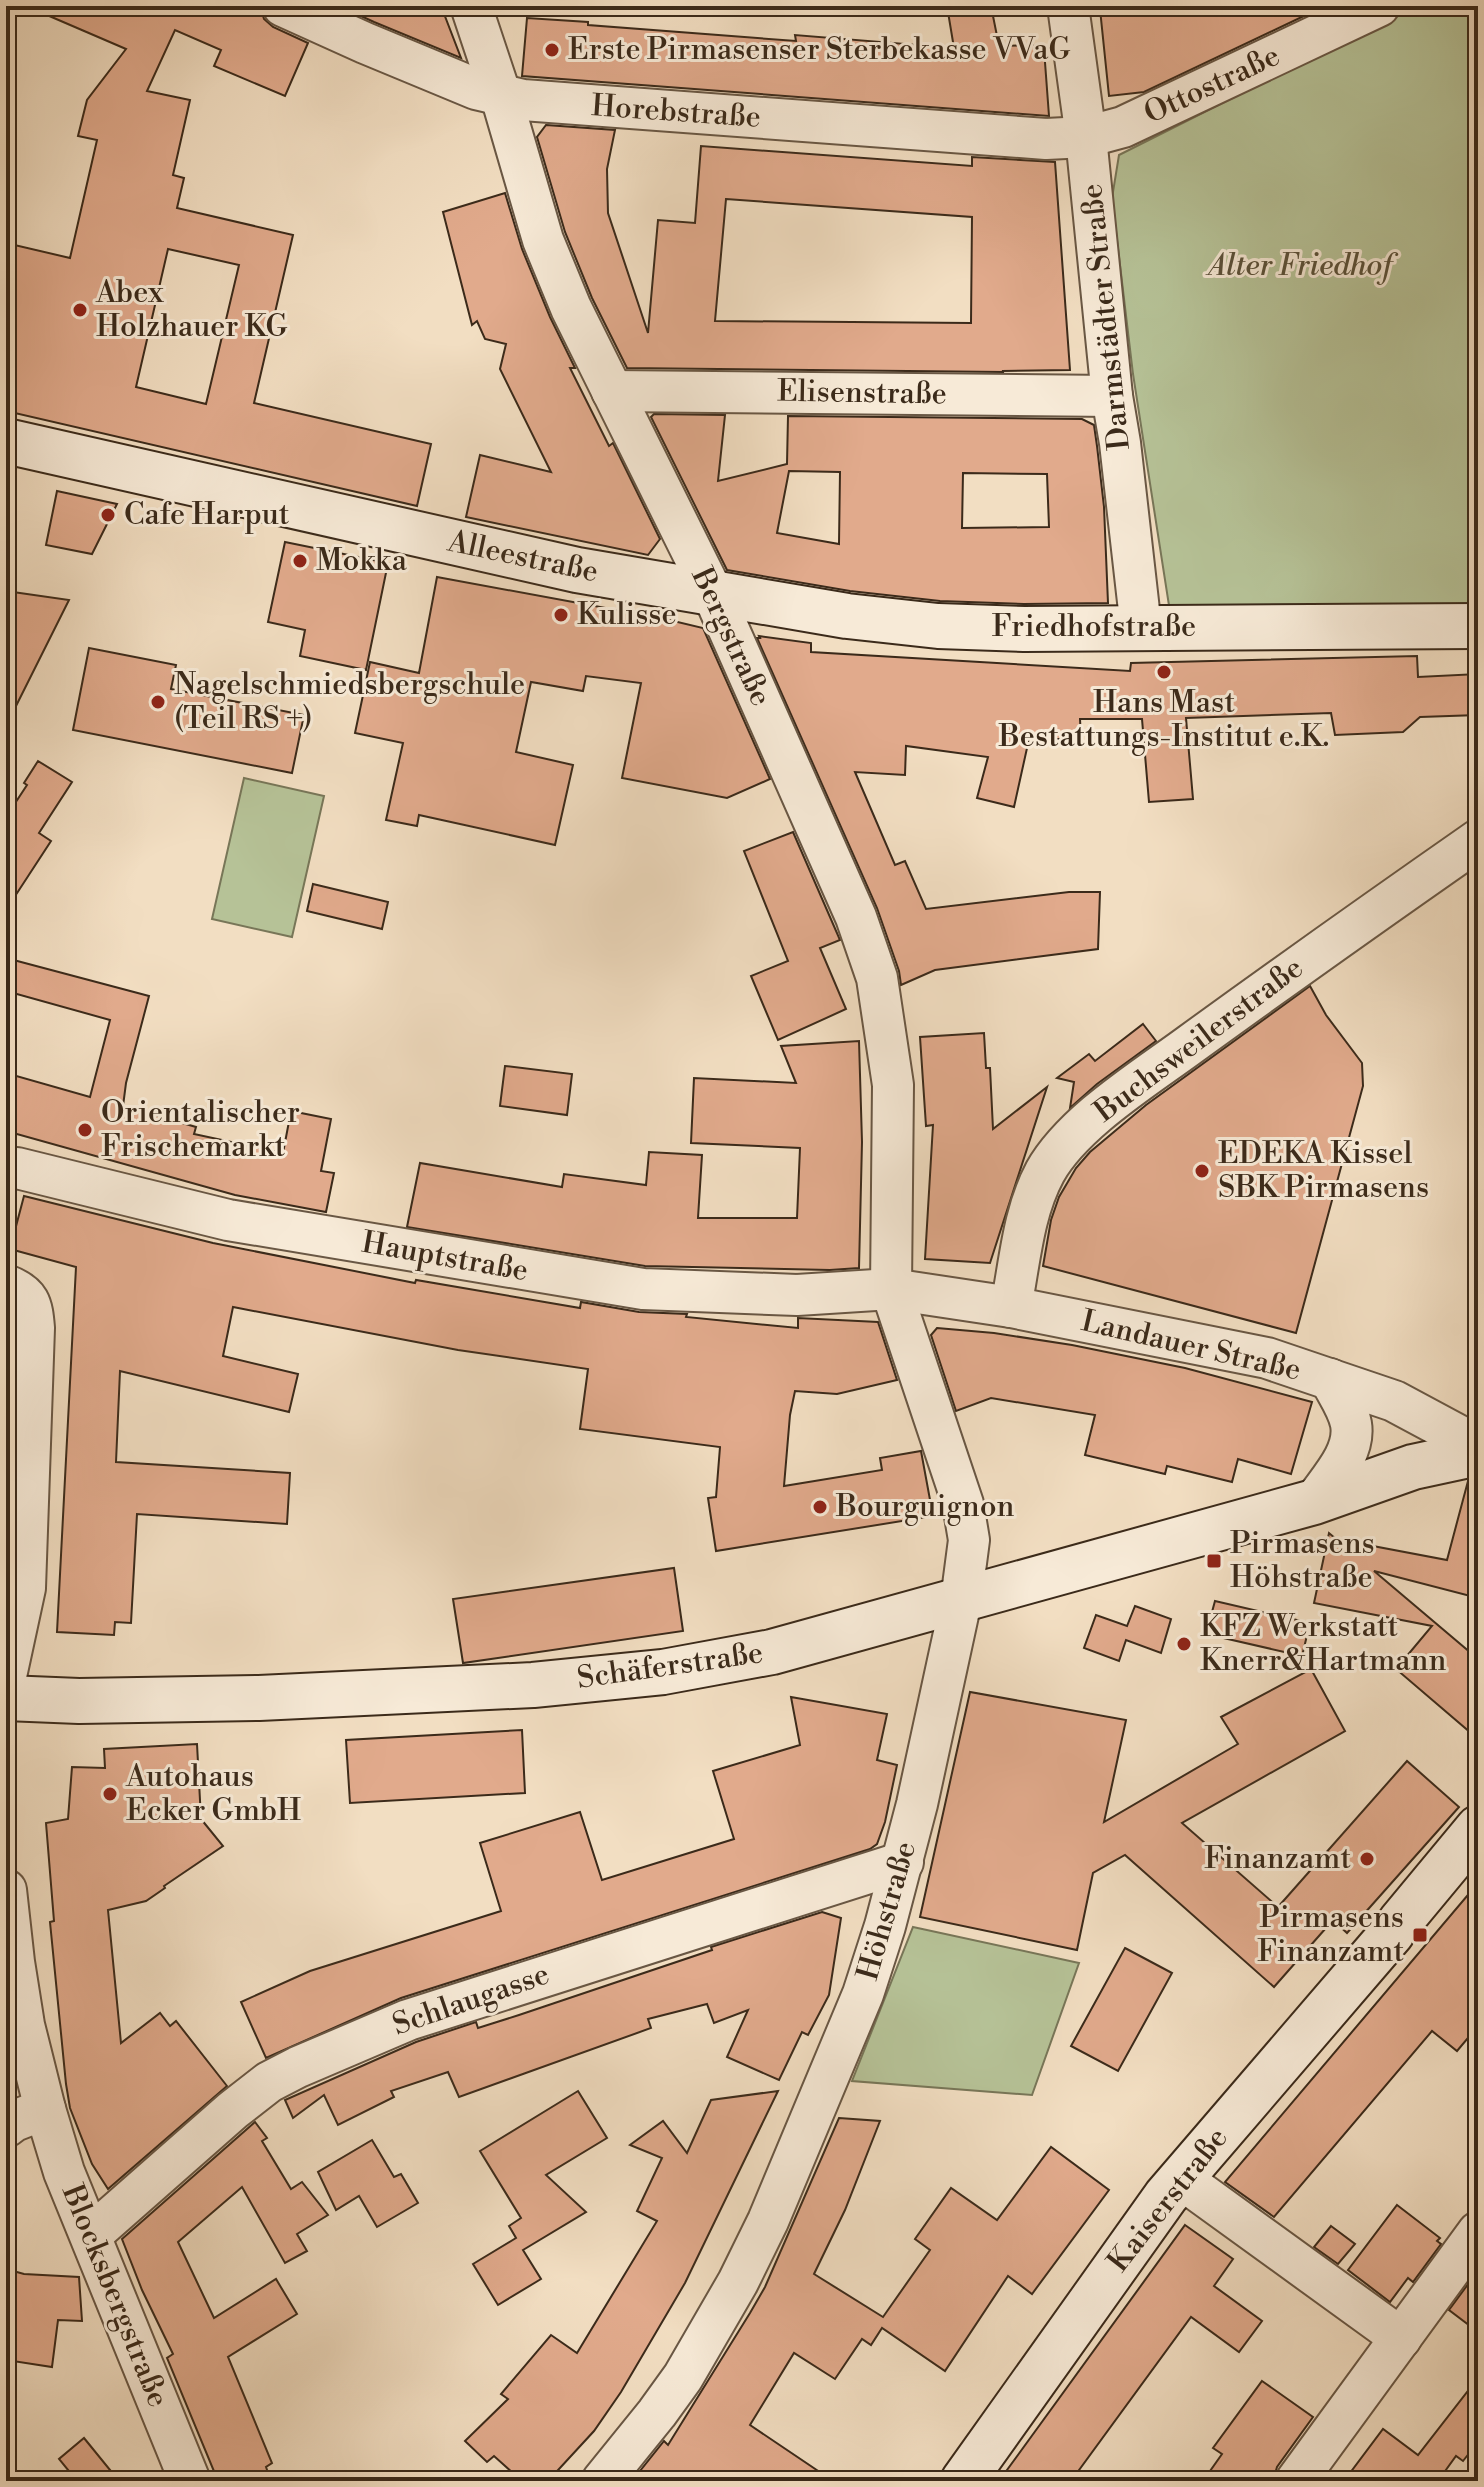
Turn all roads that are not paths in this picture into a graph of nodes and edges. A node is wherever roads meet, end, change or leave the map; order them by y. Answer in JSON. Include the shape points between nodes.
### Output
{"nodes":[{"id":1,"x":283,"y":6,"type":"edge"},
{"id":2,"x":471,"y":6,"type":"edge"},
{"id":3,"x":1068,"y":6,"type":"edge"},
{"id":4,"x":1379,"y":6,"type":"edge"},
{"id":5,"x":501,"y":96,"type":"junction"},
{"id":6,"x":1086,"y":137,"type":"junction"},
{"id":7,"x":612,"y":391,"type":"junction"},
{"id":8,"x":1112,"y":396,"type":"junction"},
{"id":9,"x":6,"y":441,"type":"edge"},
{"id":10,"x":713,"y":594,"type":"junction"},
{"id":11,"x":1478,"y":626,"type":"edge"},
{"id":12,"x":1141,"y":628,"type":"junction"},
{"id":13,"x":1478,"y":840,"type":"edge"},
{"id":14,"x":6,"y":1170,"type":"edge"},
{"id":15,"x":6,"y":1285,"type":"edge"},
{"id":16,"x":891,"y":1289,"type":"junction"},
{"id":17,"x":1011,"y":1307,"type":"junction"},
{"id":18,"x":1330,"y":1379,"type":"junction"},
{"id":19,"x":1478,"y":1446,"type":"edge"},
{"id":20,"x":1478,"y":1453,"type":"edge"},
{"id":21,"x":1314,"y":1502,"type":"junction"},
{"id":22,"x":961,"y":1601,"type":"junction"},
{"id":23,"x":6,"y":1676,"type":"edge"},
{"id":24,"x":6,"y":1698,"type":"edge"},
{"id":25,"x":1477,"y":1832,"type":"edge"},
{"id":26,"x":903,"y":1862,"type":"junction"},
{"id":27,"x":6,"y":1890,"type":"edge"},
{"id":28,"x":10,"y":1964,"type":"edge"},
{"id":29,"x":45,"y":2109,"type":"junction"},
{"id":30,"x":6,"y":2127,"type":"edge"},
{"id":31,"x":1180,"y":2178,"type":"junction"},
{"id":32,"x":1478,"y":2232,"type":"edge"},
{"id":33,"x":91,"y":2235,"type":"junction"},
{"id":34,"x":1401,"y":2338,"type":"junction"},
{"id":35,"x":190,"y":2481,"type":"edge"},
{"id":36,"x":602,"y":2481,"type":"edge"},
{"id":37,"x":963,"y":2481,"type":"edge"},
{"id":38,"x":1296,"y":2481,"type":"edge"}],
"edges":[{"from":1,"to":5,"type":"street","name":"Horebstraße"},
{"from":2,"to":5,"type":"street","name":"Bergstraße"},
{"from":3,"to":6,"type":"street","name":"Darmstädter Straße"},
{"from":4,"to":6,"type":"street","name":"Ottostraße","via":[[1123,127]]},
{"from":5,"to":6,"type":"street","name":"Horebstraße","via":[[1030,138]]},
{"from":5,"to":7,"type":"street","name":"Bergstraße","via":[[543,240]]},
{"from":6,"to":8,"type":"street","name":"Darmstädter Straße"},
{"from":7,"to":8,"type":"street","name":"Elisenstraße"},
{"from":7,"to":10,"type":"street","name":"Bergstraße"},
{"from":8,"to":12,"type":"street","name":"Darmstädter Straße"},
{"from":9,"to":10,"type":"main road","name":"Alleestraße","via":[[577,570]]},
{"from":10,"to":12,"type":"main road","name":"Friedhofstraße","via":[[938,626]]},
{"from":10,"to":16,"type":"street","name":"Bergstraße","via":[[856,917],[877,978],[893,1085]]},
{"from":11,"to":12,"type":"main road","name":"Friedhofstraße"},
{"from":13,"to":17,"type":"street","name":"Buchsweilerstraße","via":[[1300,964],[1076,1133],[1037,1189]]},
{"from":14,"to":16,"type":"street","name":"Hauptstraße","via":[[17,1168],[228,1220],[643,1289],[797,1295]]},
{"from":15,"to":23,"type":"street","via":[[22,1290],[32,1307],[34,1328],[25,1588]]},
{"from":16,"to":17,"type":"street","name":"Landauer Straße"},
{"from":16,"to":22,"type":"street","name":"Höhstraße","via":[[963,1504],[969,1540]]},
{"from":17,"to":18,"type":"street","name":"Landauer Straße","via":[[1267,1358]]},
{"from":18,"to":19,"type":"street","name":"Landauer Straße","via":[[1394,1401]]},
{"from":18,"to":21,"type":"street","via":[[1349,1419],[1352,1441]]},
{"from":20,"to":21,"type":"main road","via":[[1413,1467]]},
{"from":21,"to":22,"type":"main road","name":"Schäferstraße"},
{"from":22,"to":24,"type":"main road","name":"Schäferstraße","via":[[772,1652],[634,1675],[259,1698]]},
{"from":22,"to":26,"type":"street","name":"Höhstraße"},
{"from":25,"to":31,"type":"main road","name":"Kaiserstraße"},
{"from":26,"to":33,"type":"street","name":"Schlaugasse","via":[[408,2020],[298,2067],[233,2110]]},
{"from":26,"to":36,"type":"street","name":"Höhstraße","via":[[863,1994],[768,2221],[683,2377]]},
{"from":27,"to":28,"type":"street","name":"Blocksbergstraße"},
{"from":28,"to":29,"type":"street","name":"Blocksbergstraße"},
{"from":29,"to":30,"type":"street"},
{"from":29,"to":33,"type":"street","name":"Blocksbergstraße"},
{"from":31,"to":34,"type":"street"},
{"from":31,"to":37,"type":"main road","name":"Kaiserstraße"},
{"from":32,"to":34,"type":"street"},
{"from":33,"to":35,"type":"street","name":"Blocksbergstraße"},
{"from":34,"to":38,"type":"street"}]}
